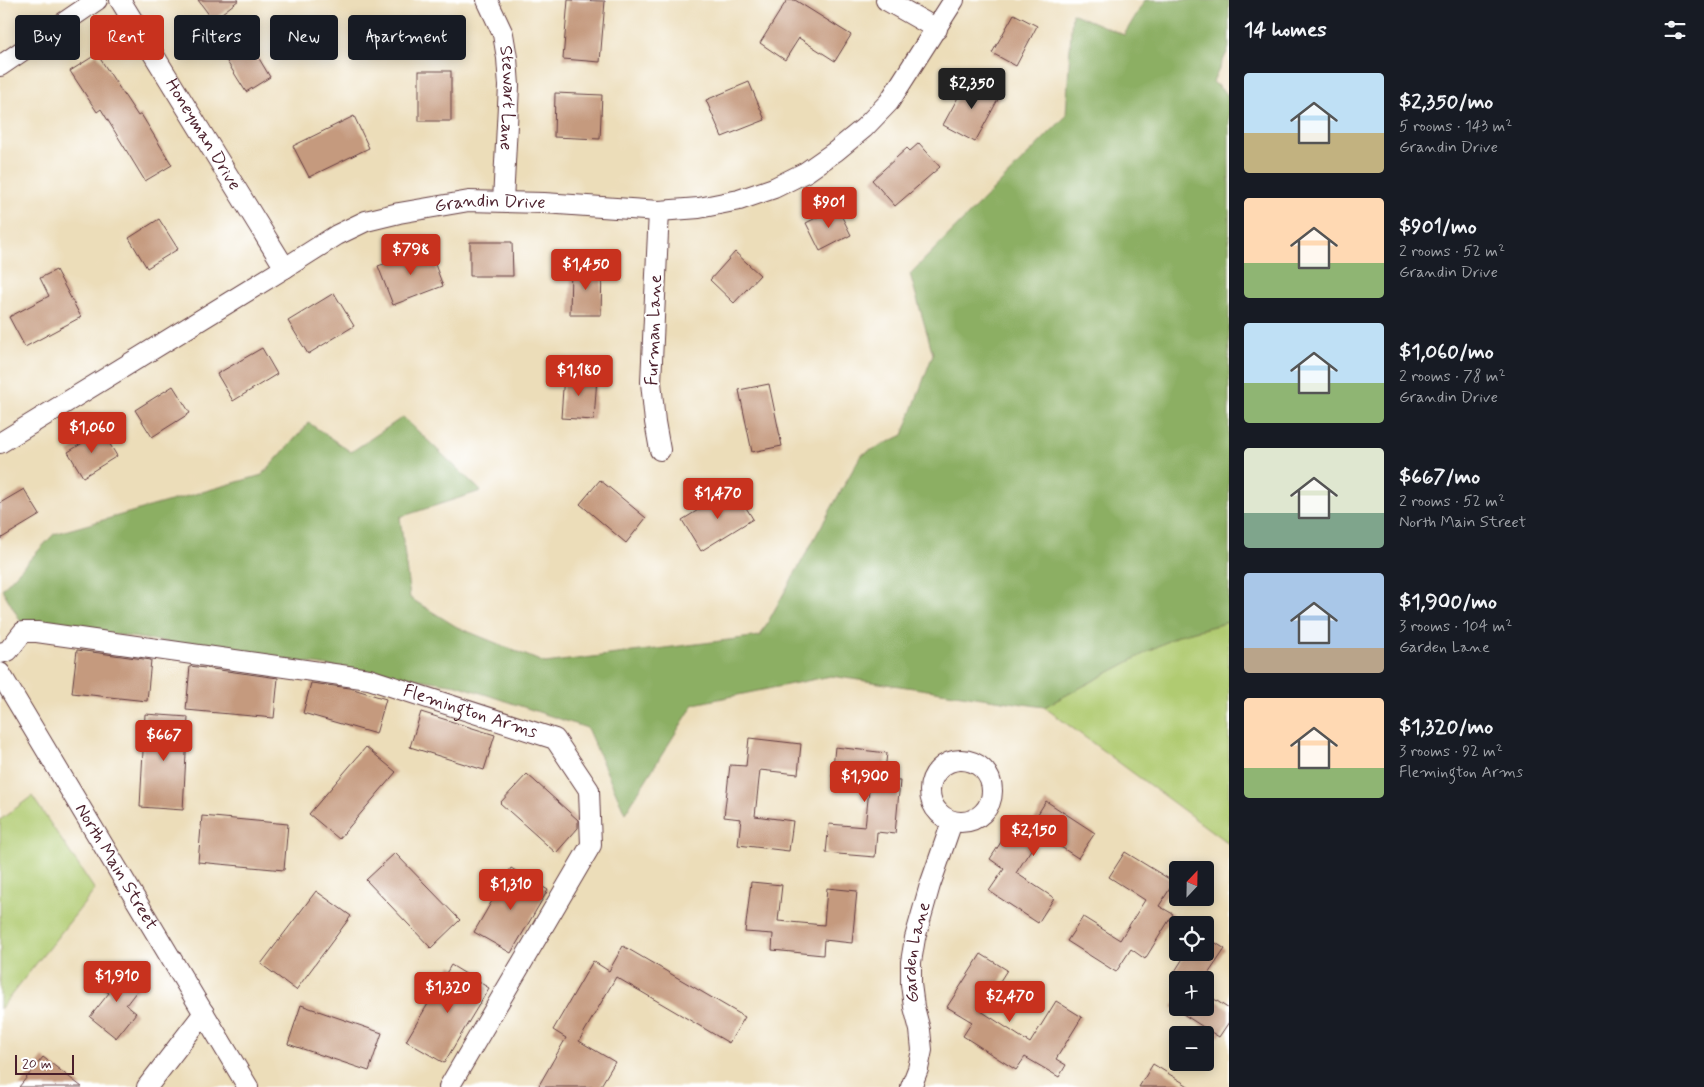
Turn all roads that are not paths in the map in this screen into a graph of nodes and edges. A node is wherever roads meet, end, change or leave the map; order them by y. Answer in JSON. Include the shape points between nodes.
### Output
{"nodes":[{"id":1,"x":97,"y":0,"type":"edge"},
{"id":2,"x":120,"y":0,"type":"edge"},
{"id":3,"x":487,"y":0,"type":"edge"},
{"id":4,"x":886,"y":0,"type":"edge"},
{"id":5,"x":954,"y":0,"type":"edge"},
{"id":6,"x":936,"y":29,"type":"junction"},
{"id":7,"x":0,"y":66,"type":"edge"},
{"id":8,"x":503,"y":201,"type":"junction"},
{"id":9,"x":659,"y":210,"type":"junction"},
{"id":10,"x":285,"y":268,"type":"junction"},
{"id":11,"x":0,"y":443,"type":"edge"},
{"id":12,"x":660,"y":450,"type":"dead end"},
{"id":13,"x":0,"y":652,"type":"edge"},
{"id":14,"x":0,"y":673,"type":"edge"},
{"id":15,"x":952,"y":822,"type":"dead end"},
{"id":16,"x":204,"y":1013,"type":"junction"},
{"id":17,"x":147,"y":1087,"type":"edge"},
{"id":18,"x":248,"y":1087,"type":"edge"},
{"id":19,"x":449,"y":1087,"type":"edge"},
{"id":20,"x":911,"y":1087,"type":"edge"}],
"edges":[{"from":1,"to":7,"type":"street"},
{"from":2,"to":10,"type":"street","name":"Honeyman Drive"},
{"from":3,"to":8,"type":"street","name":"Stewart Lane","via":[[502,34],[507,58],[509,86]]},
{"from":4,"to":6,"type":"street"},
{"from":5,"to":6,"type":"street","name":"Grandin Drive"},
{"from":6,"to":9,"type":"street","name":"Grandin Drive","via":[[889,102],[864,128],[806,172],[739,200],[699,208]]},
{"from":8,"to":9,"type":"street","name":"Grandin Drive"},
{"from":8,"to":10,"type":"street","name":"Grandin Drive","via":[[434,206],[366,222],[337,235]]},
{"from":9,"to":12,"type":"street","name":"Furman Lane","via":[[651,382]]},
{"from":10,"to":11,"type":"street","name":"Grandin Drive"},
{"from":13,"to":19,"type":"street","name":"Flemington Arms","via":[[8,651],[23,632],[37,632],[369,679],[555,739],[588,790],[591,845]]},
{"from":14,"to":16,"type":"street","name":"North Main Street"},
{"from":15,"to":20,"type":"street","name":"Garden Lane","via":[[930,885],[911,962],[911,984],[922,1050]]},
{"from":16,"to":17,"type":"street"},
{"from":16,"to":18,"type":"street","name":"North Main Street"}]}
